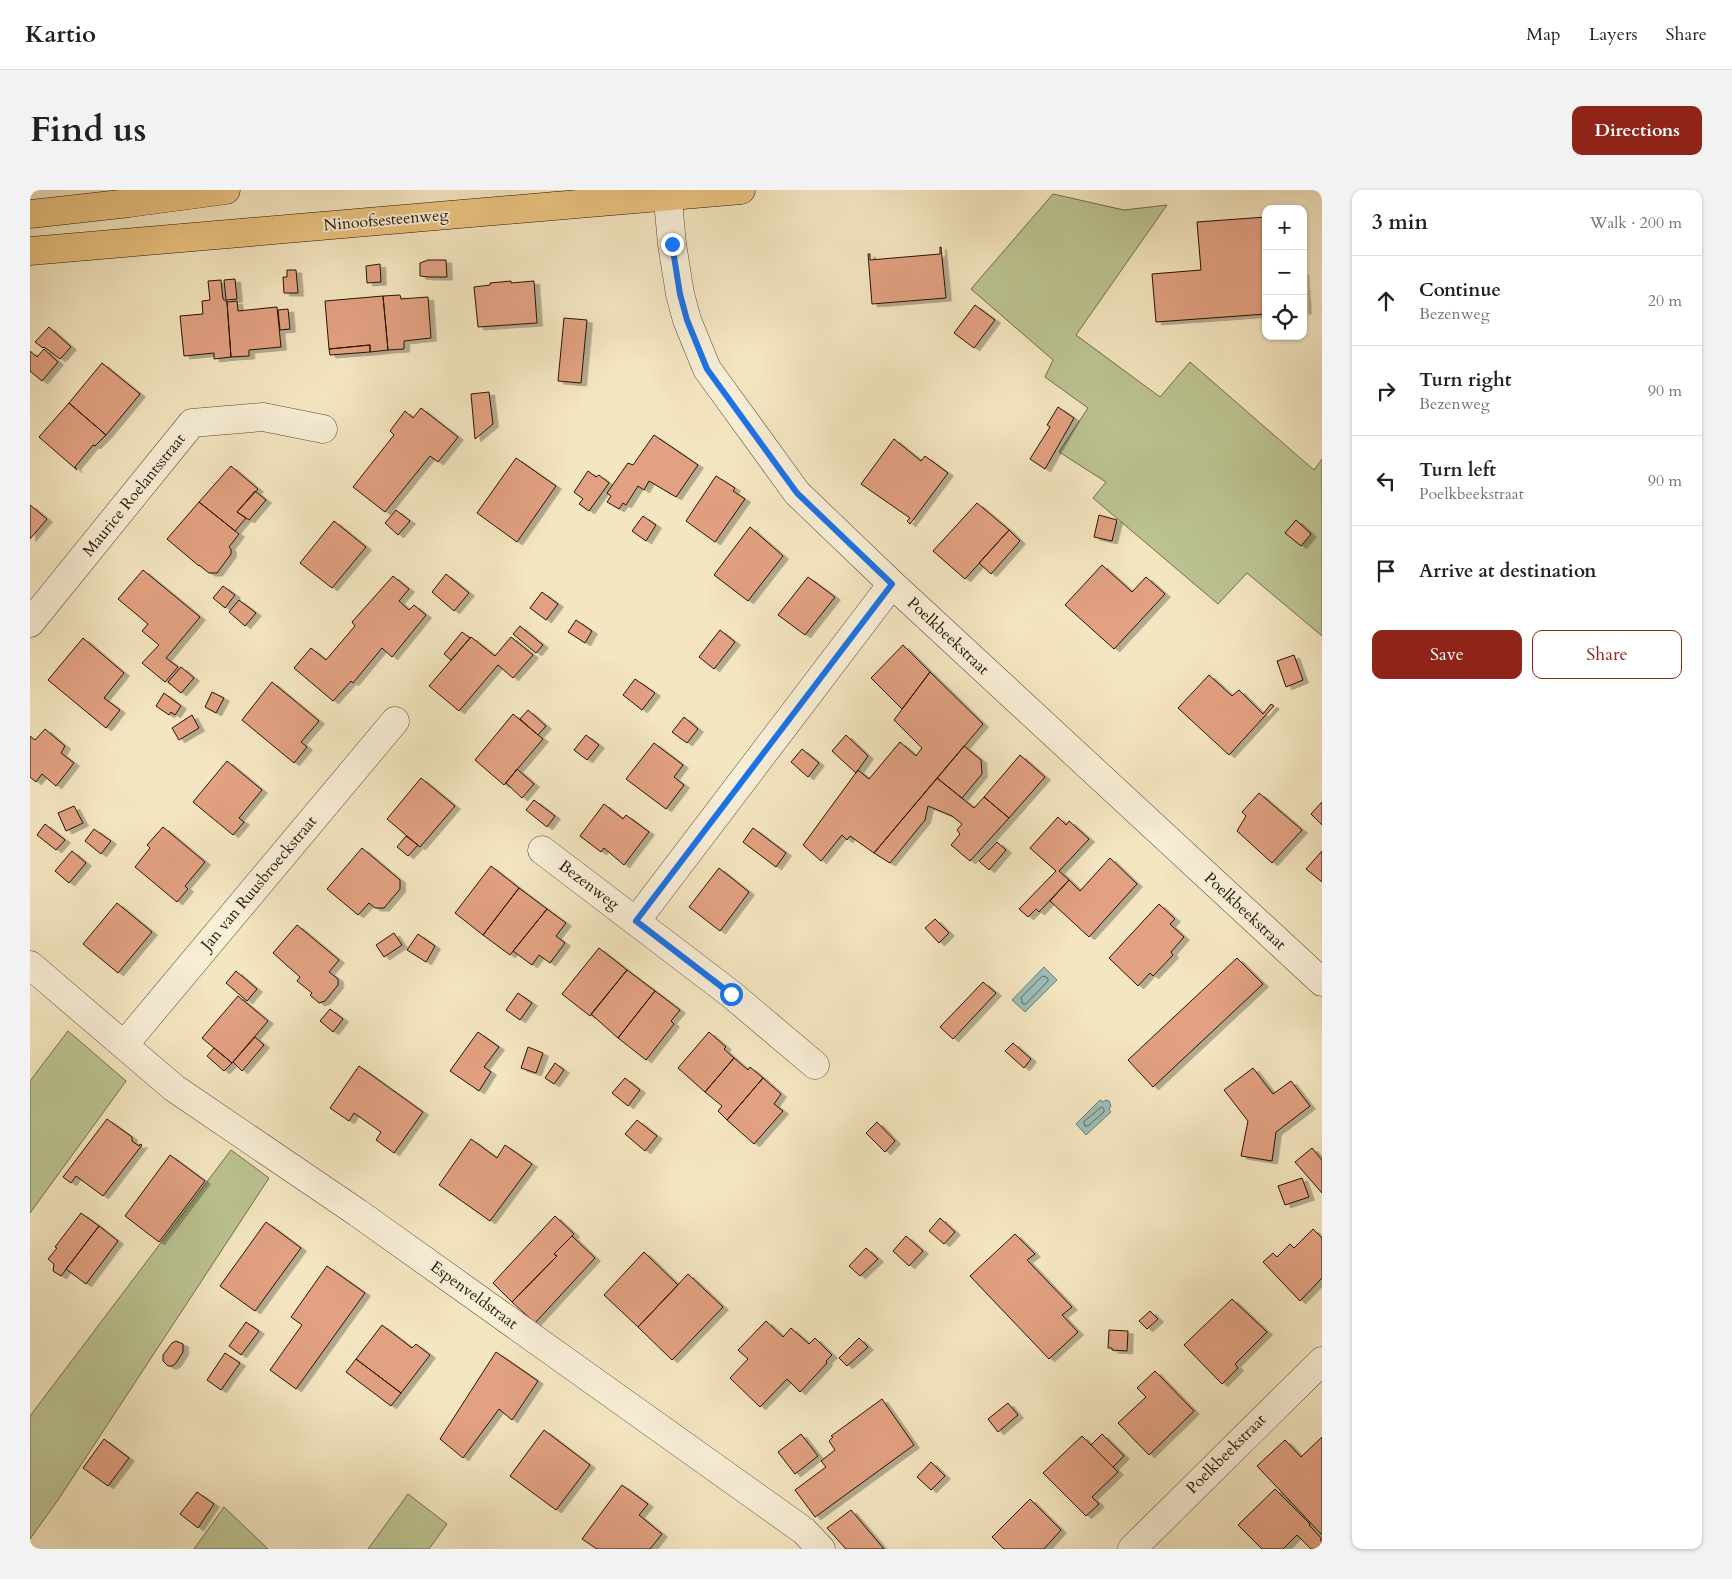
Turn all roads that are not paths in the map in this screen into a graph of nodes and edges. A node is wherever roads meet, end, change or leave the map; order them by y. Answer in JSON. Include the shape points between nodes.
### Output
{"nodes":[{"id":1,"x":226,"y":190,"type":"edge"},
{"id":2,"x":741,"y":190,"type":"edge"},
{"id":3,"x":667,"y":193,"type":"edge"},
{"id":4,"x":30,"y":214,"type":"edge"},
{"id":5,"x":30,"y":251,"type":"edge"},
{"id":6,"x":323,"y":429,"type":"dead end"},
{"id":7,"x":892,"y":584,"type":"junction"},
{"id":8,"x":30,"y":623,"type":"edge"},
{"id":9,"x":395,"y":721,"type":"dead end"},
{"id":10,"x":542,"y":850,"type":"dead end"},
{"id":11,"x":636,"y":921,"type":"junction"},
{"id":12,"x":30,"y":965,"type":"edge"},
{"id":13,"x":1322,"y":982,"type":"edge"},
{"id":14,"x":124,"y":1045,"type":"junction"},
{"id":15,"x":815,"y":1065,"type":"dead end"},
{"id":16,"x":1322,"y":1361,"type":"edge"},
{"id":17,"x":822,"y":1549,"type":"edge"},
{"id":18,"x":1132,"y":1549,"type":"edge"}],
"edges":[{"from":1,"to":4,"type":"main road"},
{"from":2,"to":3,"type":"main road","name":"Ninoofsesteenweg"},
{"from":3,"to":5,"type":"main road","name":"Ninoofsesteenweg"},
{"from":3,"to":7,"type":"street","name":"Poelkbeekstraat","via":[[680,294],[707,369],[797,493]]},
{"from":6,"to":8,"type":"street","name":"Maurice Roelantsstraat","via":[[263,417],[192,423]]},
{"from":7,"to":11,"type":"street","name":"Bezenweg"},
{"from":7,"to":13,"type":"street","name":"Poelkbeekstraat"},
{"from":9,"to":14,"type":"street","name":"Jan van Ruusbroeckstraat"},
{"from":10,"to":11,"type":"street","name":"Bezenweg"},
{"from":11,"to":15,"type":"street","name":"Bezenweg","via":[[731,994]]},
{"from":12,"to":14,"type":"street"},
{"from":14,"to":17,"type":"street","name":"Espenveldstraat","via":[[174,1088],[367,1218],[804,1531]]},
{"from":16,"to":18,"type":"street","name":"Poelkbeekstraat"}]}
